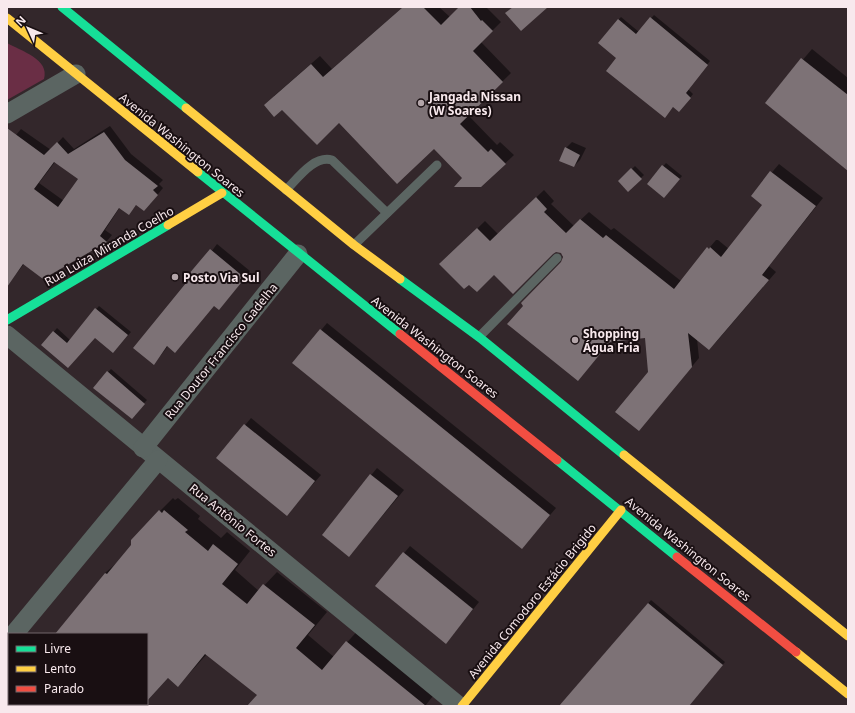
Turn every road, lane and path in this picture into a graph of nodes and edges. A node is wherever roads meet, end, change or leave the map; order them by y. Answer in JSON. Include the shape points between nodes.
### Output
{"nodes":[{"id":1,"x":62,"y":7,"type":"edge"},
{"id":2,"x":7,"y":18,"type":"edge"},
{"id":3,"x":76,"y":74,"type":"junction"},
{"id":4,"x":7,"y":114,"type":"edge"},
{"id":5,"x":437,"y":165,"type":"dead end"},
{"id":6,"x":286,"y":190,"type":"junction"},
{"id":7,"x":222,"y":193,"type":"junction"},
{"id":8,"x":387,"y":213,"type":"junction"},
{"id":9,"x":354,"y":245,"type":"junction"},
{"id":10,"x":298,"y":254,"type":"junction"},
{"id":11,"x":557,"y":258,"type":"dead end"},
{"id":12,"x":7,"y":320,"type":"edge"},
{"id":13,"x":7,"y":335,"type":"edge"},
{"id":14,"x":479,"y":337,"type":"junction"},
{"id":15,"x":143,"y":448,"type":"junction"},
{"id":16,"x":158,"y":460,"type":"junction"},
{"id":17,"x":621,"y":510,"type":"junction"},
{"id":18,"x":15,"y":633,"type":"edge"},
{"id":19,"x":848,"y":636,"type":"edge"},
{"id":20,"x":848,"y":694,"type":"edge"},
{"id":21,"x":458,"y":706,"type":"edge"},
{"id":22,"x":462,"y":706,"type":"edge"}],
"edges":[{"from":1,"to":6,"type":"main road"},
{"from":2,"to":3,"type":"main road","name":"Avenida Washington Soares"},
{"from":3,"to":4,"type":"street"},
{"from":3,"to":7,"type":"main road","name":"Avenida Washington Soares"},
{"from":5,"to":8,"type":"lane"},
{"from":6,"to":8,"type":"lane","via":[[317,161],[324,158],[332,160]]},
{"from":6,"to":9,"type":"main road"},
{"from":7,"to":10,"type":"main road","name":"Avenida Washington Soares"},
{"from":7,"to":12,"type":"main road","name":"Rua Luiza Miranda Coelho"},
{"from":8,"to":9,"type":"lane"},
{"from":9,"to":14,"type":"main road"},
{"from":10,"to":15,"type":"street","name":"Rua Doutor Francisco Gadelha"},
{"from":10,"to":17,"type":"main road","name":"Avenida Washington Soares"},
{"from":11,"to":14,"type":"lane"},
{"from":13,"to":15,"type":"street","name":"Rua Antônio Fortes"},
{"from":14,"to":19,"type":"main road"},
{"from":15,"to":16,"type":"street","name":"Rua Antônio Fortes"},
{"from":16,"to":18,"type":"street"},
{"from":16,"to":21,"type":"street","name":"Rua Antônio Fortes"},
{"from":17,"to":20,"type":"main road","name":"Avenida Washington Soares"},
{"from":17,"to":22,"type":"main road","name":"Avenida Comodoro Estácio Brigido"}]}
